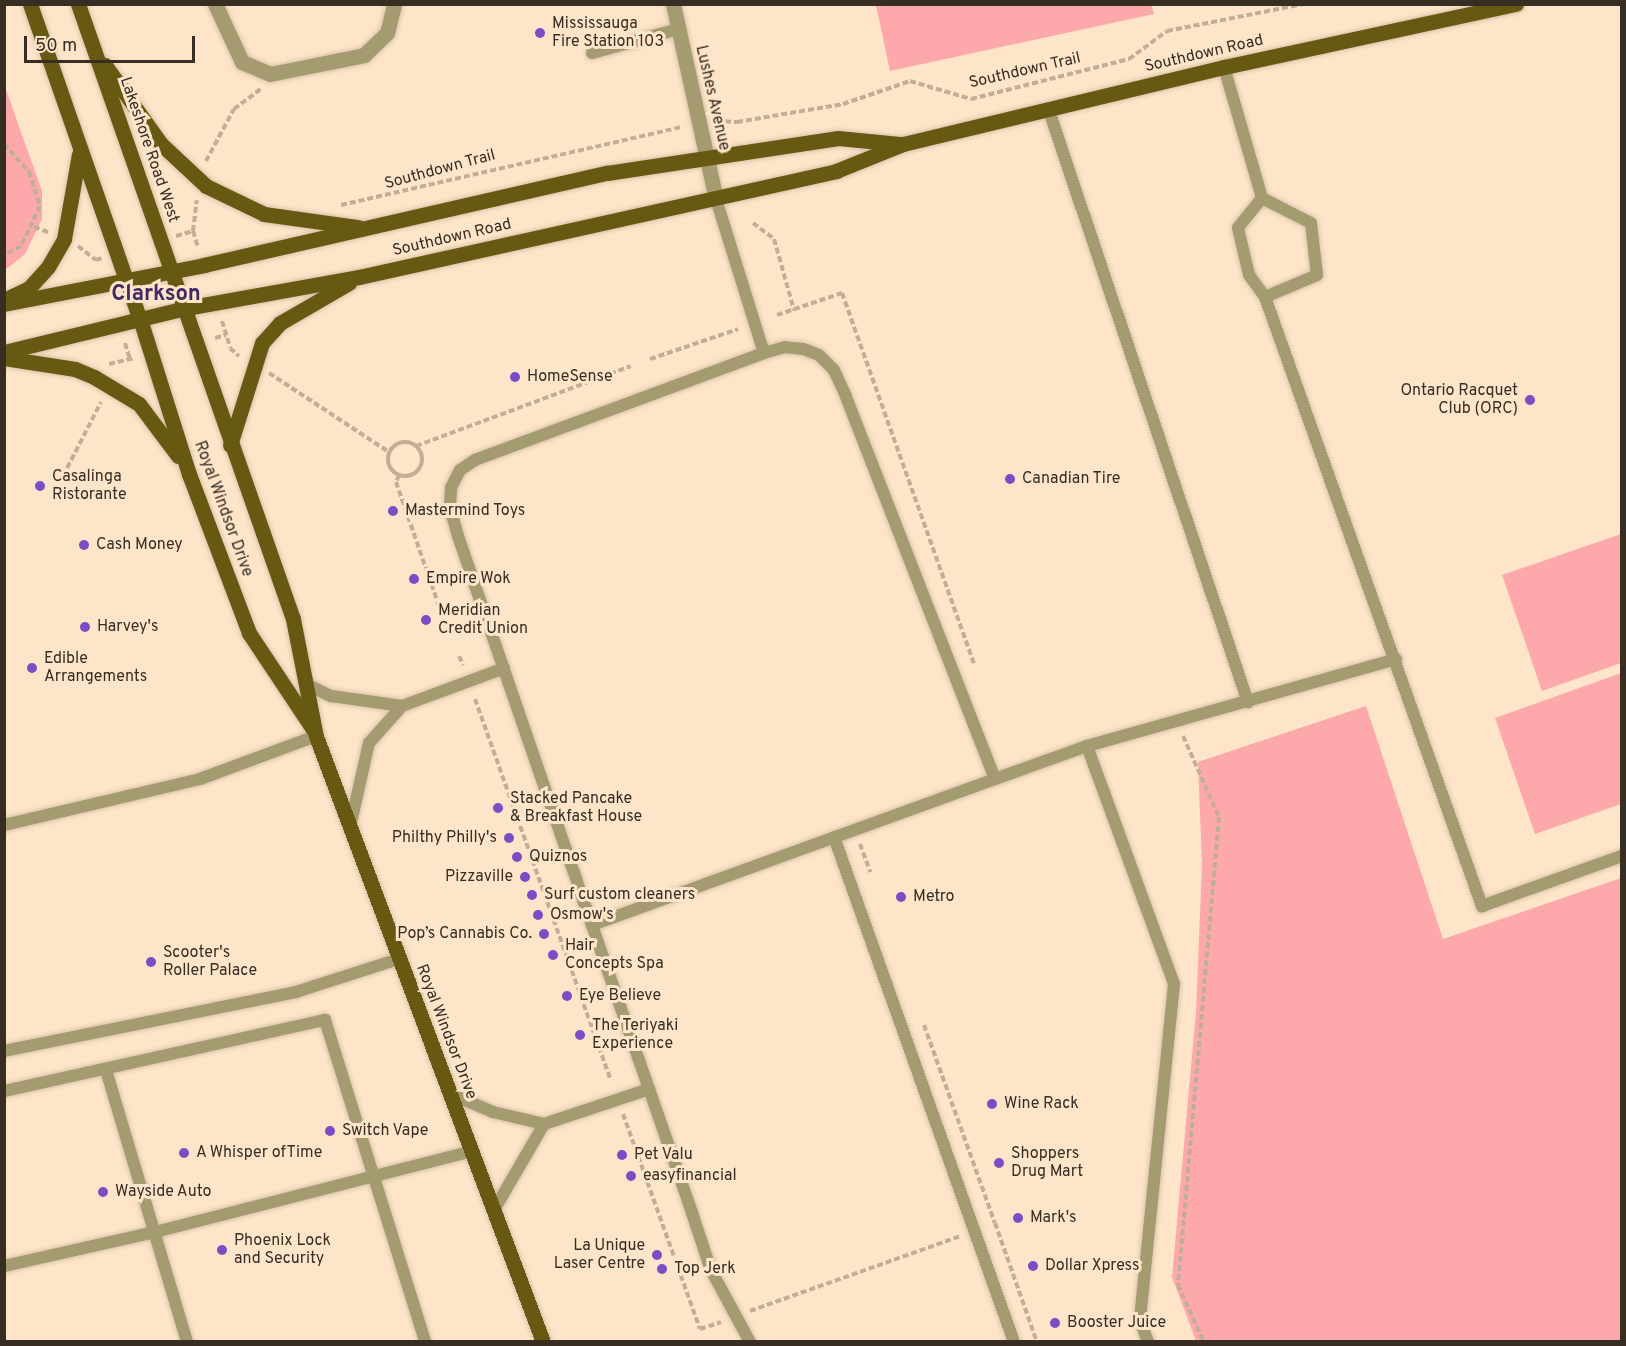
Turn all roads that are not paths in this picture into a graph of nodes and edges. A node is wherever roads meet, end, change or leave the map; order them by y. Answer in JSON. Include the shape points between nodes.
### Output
{"nodes":[{"id":1,"x":30,"y":4,"type":"edge"},
{"id":2,"x":78,"y":4,"type":"edge"},
{"id":3,"x":216,"y":4,"type":"edge"},
{"id":4,"x":394,"y":4,"type":"edge"},
{"id":5,"x":673,"y":4,"type":"edge"},
{"id":6,"x":1516,"y":4,"type":"edge"},
{"id":7,"x":678,"y":29,"type":"junction"},
{"id":8,"x":95,"y":51,"type":"junction"},
{"id":9,"x":592,"y":53,"type":"dead end"},
{"id":10,"x":1224,"y":67,"type":"junction"},
{"id":11,"x":1049,"y":111,"type":"junction"},
{"id":12,"x":903,"y":144,"type":"junction"},
{"id":13,"x":80,"y":148,"type":"junction"},
{"id":14,"x":707,"y":158,"type":"junction"},
{"id":15,"x":1262,"y":198,"type":"junction"},
{"id":16,"x":716,"y":199,"type":"junction"},
{"id":17,"x":367,"y":229,"type":"junction"},
{"id":18,"x":172,"y":272,"type":"junction"},
{"id":19,"x":359,"y":277,"type":"junction"},
{"id":20,"x":127,"y":281,"type":"junction"},
{"id":21,"x":1265,"y":297,"type":"junction"},
{"id":22,"x":4,"y":302,"type":"edge"},
{"id":23,"x":186,"y":308,"type":"junction"},
{"id":24,"x":140,"y":319,"type":"junction"},
{"id":25,"x":4,"y":352,"type":"edge"},
{"id":26,"x":764,"y":352,"type":"junction"},
{"id":27,"x":4,"y":358,"type":"edge"},
{"id":28,"x":230,"y":446,"type":"junction"},
{"id":29,"x":189,"y":474,"type":"junction"},
{"id":30,"x":1396,"y":659,"type":"junction"},
{"id":31,"x":504,"y":668,"type":"junction"},
{"id":32,"x":306,"y":684,"type":"junction"},
{"id":33,"x":1248,"y":702,"type":"junction"},
{"id":34,"x":402,"y":706,"type":"junction"},
{"id":35,"x":316,"y":736,"type":"junction"},
{"id":36,"x":1087,"y":746,"type":"junction"},
{"id":37,"x":995,"y":779,"type":"junction"},
{"id":38,"x":4,"y":825,"type":"edge"},
{"id":39,"x":350,"y":827,"type":"junction"},
{"id":40,"x":834,"y":837,"type":"junction"},
{"id":41,"x":1622,"y":856,"type":"edge"},
{"id":42,"x":592,"y":925,"type":"junction"},
{"id":43,"x":399,"y":959,"type":"junction"},
{"id":44,"x":4,"y":1051,"type":"edge"},
{"id":45,"x":106,"y":1070,"type":"junction"},
{"id":46,"x":649,"y":1089,"type":"junction"},
{"id":47,"x":4,"y":1091,"type":"edge"},
{"id":48,"x":451,"y":1094,"type":"junction"},
{"id":49,"x":544,"y":1124,"type":"junction"},
{"id":50,"x":472,"y":1151,"type":"junction"},
{"id":51,"x":374,"y":1177,"type":"junction"},
{"id":52,"x":494,"y":1210,"type":"junction"},
{"id":53,"x":155,"y":1232,"type":"junction"},
{"id":54,"x":4,"y":1266,"type":"edge"},
{"id":55,"x":188,"y":1341,"type":"edge"},
{"id":56,"x":425,"y":1341,"type":"edge"},
{"id":57,"x":543,"y":1341,"type":"edge"},
{"id":58,"x":750,"y":1341,"type":"edge"},
{"id":59,"x":1014,"y":1341,"type":"edge"},
{"id":60,"x":1148,"y":1341,"type":"edge"}],
"edges":[{"from":1,"to":13,"type":"main road"},
{"from":2,"to":8,"type":"main road","name":"Lakeshore Road West"},
{"from":3,"to":4,"type":"street","via":[[242,62],[270,74],[364,55],[387,33]]},
{"from":5,"to":7,"type":"street","name":"Lushes Avenue"},
{"from":6,"to":10,"type":"main road","name":"Southdown Road"},
{"from":7,"to":9,"type":"lane"},
{"from":7,"to":14,"type":"street","name":"Lushes Avenue"},
{"from":8,"to":17,"type":"main road","via":[[161,144],[206,186],[264,214]]},
{"from":8,"to":18,"type":"main road","name":"Lakeshore Road West"},
{"from":10,"to":11,"type":"main road","name":"Southdown Road"},
{"from":10,"to":15,"type":"lane"},
{"from":11,"to":12,"type":"main road","name":"Southdown Road"},
{"from":11,"to":33,"type":"lane"},
{"from":12,"to":14,"type":"main road","name":"Southdown Road","via":[[838,138]]},
{"from":12,"to":16,"type":"main road","name":"Southdown Road","via":[[836,171]]},
{"from":13,"to":20,"type":"main road"},
{"from":13,"to":22,"type":"main road","via":[[75,197],[64,239],[48,267],[28,288]]},
{"from":14,"to":16,"type":"street","name":"Lushes Avenue"},
{"from":14,"to":17,"type":"main road","name":"Southdown Road","via":[[607,172]]},
{"from":15,"to":21,"type":"lane","via":[[1238,228],[1249,274]]},
{"from":15,"to":21,"type":"lane","via":[[1311,223],[1317,275]]},
{"from":16,"to":19,"type":"main road","name":"Southdown Road"},
{"from":16,"to":26,"type":"lane"},
{"from":17,"to":18,"type":"main road","name":"Southdown Road"},
{"from":18,"to":20,"type":"main road","name":"Southdown Road"},
{"from":18,"to":23,"type":"main road","name":"Lakeshore Road West"},
{"from":19,"to":23,"type":"main road","name":"Southdown Road"},
{"from":19,"to":28,"type":"main road","via":[[280,323],[262,343]]},
{"from":20,"to":22,"type":"main road","name":"Southdown Road"},
{"from":20,"to":24,"type":"main road","name":"Royal Windsor Drive"},
{"from":21,"to":30,"type":"lane"},
{"from":23,"to":24,"type":"main road","name":"Southdown Road"},
{"from":23,"to":28,"type":"main road","name":"Royal Windsor Drive"},
{"from":24,"to":25,"type":"main road","name":"Southdown Road"},
{"from":24,"to":29,"type":"main road","name":"Royal Windsor Drive"},
{"from":26,"to":31,"type":"lane","via":[[475,460],[460,470],[451,488],[450,508]]},
{"from":26,"to":37,"type":"lane","via":[[786,347],[803,349],[819,355],[834,370]]},
{"from":27,"to":29,"type":"main road","via":[[75,369],[139,404],[162,431]]},
{"from":28,"to":32,"type":"main road","name":"Royal Windsor Drive","via":[[293,619]]},
{"from":29,"to":35,"type":"main road","name":"Royal Windsor Drive","via":[[249,633]]},
{"from":30,"to":33,"type":"lane"},
{"from":30,"to":41,"type":"lane","via":[[1482,906]]},
{"from":31,"to":34,"type":"lane"},
{"from":31,"to":42,"type":"lane"},
{"from":32,"to":34,"type":"lane","via":[[331,696]]},
{"from":32,"to":35,"type":"main road","name":"Royal Windsor Drive"},
{"from":33,"to":36,"type":"lane"},
{"from":34,"to":39,"type":"lane","via":[[369,743]]},
{"from":35,"to":38,"type":"lane","via":[[200,779]]},
{"from":35,"to":39,"type":"main road","name":"Royal Windsor Drive"},
{"from":36,"to":37,"type":"lane"},
{"from":36,"to":60,"type":"lane","via":[[1174,984],[1140,1320]]},
{"from":37,"to":40,"type":"lane"},
{"from":39,"to":43,"type":"main road","name":"Royal Windsor Drive"},
{"from":40,"to":42,"type":"lane"},
{"from":40,"to":59,"type":"lane"},
{"from":42,"to":46,"type":"lane"},
{"from":43,"to":44,"type":"lane","via":[[296,992]]},
{"from":43,"to":48,"type":"main road","name":"Royal Windsor Drive"},
{"from":45,"to":47,"type":"lane"},
{"from":45,"to":51,"type":"lane","via":[[325,1020]]},
{"from":45,"to":53,"type":"lane"},
{"from":46,"to":49,"type":"lane"},
{"from":46,"to":58,"type":"lane","via":[[711,1270]]},
{"from":48,"to":49,"type":"lane","via":[[493,1112]]},
{"from":48,"to":50,"type":"main road","name":"Royal Windsor Drive"},
{"from":49,"to":52,"type":"lane"},
{"from":50,"to":51,"type":"lane"},
{"from":50,"to":52,"type":"main road","name":"Royal Windsor Drive"},
{"from":51,"to":53,"type":"lane"},
{"from":51,"to":56,"type":"lane"},
{"from":52,"to":57,"type":"main road","name":"Royal Windsor Drive"},
{"from":53,"to":54,"type":"lane"},
{"from":53,"to":55,"type":"lane"}]}
